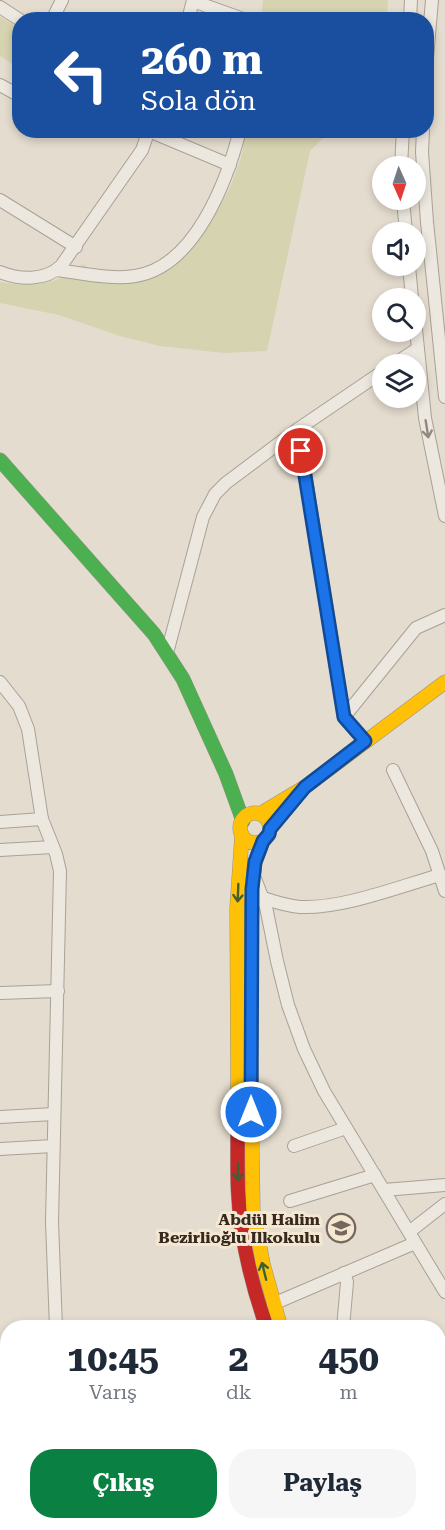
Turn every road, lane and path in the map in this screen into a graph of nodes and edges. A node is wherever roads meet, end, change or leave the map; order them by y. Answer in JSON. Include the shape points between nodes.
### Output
{"nodes":[{"id":1,"x":193,"y":1,"type":"edge"},
{"id":2,"x":224,"y":12,"type":"edge"},
{"id":3,"x":146,"y":138,"type":"edge"},
{"id":4,"x":166,"y":138,"type":"edge"},
{"id":5,"x":238,"y":138,"type":"edge"},
{"id":6,"x":402,"y":138,"type":"edge"},
{"id":7,"x":423,"y":138,"type":"edge"},
{"id":8,"x":401,"y":156,"type":"edge"},
{"id":9,"x":230,"y":165,"type":"junction"},
{"id":10,"x":0,"y":200,"type":"edge"},
{"id":11,"x":76,"y":247,"type":"junction"},
{"id":12,"x":57,"y":270,"type":"junction"},
{"id":13,"x":0,"y":272,"type":"edge"},
{"id":14,"x":417,"y":342,"type":"edge"},
{"id":15,"x":417,"y":349,"type":"junction"},
{"id":16,"x":409,"y":354,"type":"edge"},
{"id":17,"x":372,"y":379,"type":"edge"},
{"id":18,"x":445,"y":397,"type":"edge"},
{"id":19,"x":298,"y":429,"type":"junction"},
{"id":20,"x":0,"y":460,"type":"edge"},
{"id":21,"x":445,"y":516,"type":"edge"},
{"id":22,"x":445,"y":615,"type":"edge"},
{"id":23,"x":167,"y":653,"type":"junction"},
{"id":24,"x":0,"y":682,"type":"edge"},
{"id":25,"x":445,"y":682,"type":"edge"},
{"id":26,"x":344,"y":717,"type":"junction"},
{"id":27,"x":365,"y":741,"type":"junction"},
{"id":28,"x":393,"y":770,"type":"dead end"},
{"id":29,"x":305,"y":787,"type":"junction"},
{"id":30,"x":260,"y":814,"type":"junction"},
{"id":31,"x":42,"y":819,"type":"junction"},
{"id":32,"x":0,"y":822,"type":"edge"},
{"id":33,"x":242,"y":828,"type":"junction"},
{"id":34,"x":267,"y":835,"type":"junction"},
{"id":35,"x":53,"y":846,"type":"junction"},
{"id":36,"x":0,"y":849,"type":"edge"},
{"id":37,"x":254,"y":874,"type":"junction"},
{"id":38,"x":440,"y":875,"type":"junction"},
{"id":39,"x":445,"y":891,"type":"edge"},
{"id":40,"x":263,"y":898,"type":"junction"},
{"id":41,"x":58,"y":991,"type":"junction"},
{"id":42,"x":0,"y":993,"type":"edge"},
{"id":43,"x":54,"y":1114,"type":"junction"},
{"id":44,"x":0,"y":1117,"type":"edge"},
{"id":45,"x":346,"y":1128,"type":"junction"},
{"id":46,"x":53,"y":1146,"type":"junction"},
{"id":47,"x":294,"y":1146,"type":"dead end"},
{"id":48,"x":0,"y":1149,"type":"edge"},
{"id":49,"x":375,"y":1174,"type":"junction"},
{"id":50,"x":445,"y":1185,"type":"edge"},
{"id":51,"x":384,"y":1190,"type":"junction"},
{"id":52,"x":290,"y":1201,"type":"dead end"},
{"id":53,"x":445,"y":1204,"type":"edge"},
{"id":54,"x":412,"y":1237,"type":"junction"},
{"id":55,"x":344,"y":1274,"type":"junction"},
{"id":56,"x":445,"y":1292,"type":"edge"},
{"id":57,"x":273,"y":1304,"type":"junction"},
{"id":58,"x":56,"y":1320,"type":"edge"},
{"id":59,"x":265,"y":1320,"type":"edge"},
{"id":60,"x":278,"y":1320,"type":"edge"},
{"id":61,"x":344,"y":1320,"type":"edge"}],
"edges":[{"from":1,"to":2,"type":"street"},
{"from":3,"to":11,"type":"street"},
{"from":4,"to":9,"type":"street"},
{"from":5,"to":9,"type":"street"},
{"from":6,"to":8,"type":"street"},
{"from":7,"to":18,"type":"street"},
{"from":9,"to":12,"type":"street","via":[[205,220],[163,266],[124,277]]},
{"from":10,"to":11,"type":"street"},
{"from":11,"to":12,"type":"street"},
{"from":12,"to":13,"type":"street","via":[[38,277]]},
{"from":14,"to":15,"type":"street"},
{"from":15,"to":16,"type":"street"},
{"from":15,"to":21,"type":"street","one_way":true,"via":[[425,418]]},
{"from":17,"to":19,"type":"street"},
{"from":19,"to":23,"type":"street","via":[[226,483],[210,501]]},
{"from":19,"to":26,"type":"street"},
{"from":20,"to":23,"type":"street","via":[[125,599]]},
{"from":22,"to":26,"type":"street","via":[[416,628]]},
{"from":23,"to":33,"type":"street","via":[[206,727],[226,774]]},
{"from":24,"to":31,"type":"street","via":[[19,706],[28,729]]},
{"from":25,"to":27,"type":"street"},
{"from":26,"to":27,"type":"street"},
{"from":27,"to":29,"type":"street"},
{"from":28,"to":38,"type":"street"},
{"from":29,"to":30,"type":"street"},
{"from":29,"to":34,"type":"street"},
{"from":30,"to":33,"type":"street","via":[[250,814]]},
{"from":30,"to":34,"type":"street","via":[[268,820]]},
{"from":31,"to":32,"type":"street"},
{"from":31,"to":35,"type":"street"},
{"from":33,"to":34,"type":"street","via":[[249,842],[258,843]]},
{"from":33,"to":59,"type":"street","one_way":true,"via":[[237,908],[238,1189],[248,1264]]},
{"from":34,"to":37,"type":"street"},
{"from":35,"to":36,"type":"street"},
{"from":35,"to":41,"type":"street","via":[[61,882]]},
{"from":37,"to":40,"type":"street"},
{"from":57,"to":37,"type":"street","one_way":true,"via":[[253,1211],[250,1020]]},
{"from":38,"to":39,"type":"street"},
{"from":38,"to":40,"type":"street","via":[[323,906],[293,906]]},
{"from":40,"to":45,"type":"street","via":[[296,1027],[324,1091]]},
{"from":41,"to":42,"type":"street"},
{"from":41,"to":43,"type":"street"},
{"from":43,"to":44,"type":"street"},
{"from":43,"to":46,"type":"street"},
{"from":45,"to":47,"type":"street"},
{"from":45,"to":49,"type":"street"},
{"from":46,"to":48,"type":"street"},
{"from":46,"to":58,"type":"street"},
{"from":49,"to":51,"type":"street"},
{"from":49,"to":52,"type":"street"},
{"from":50,"to":51,"type":"street"},
{"from":51,"to":54,"type":"street"},
{"from":53,"to":54,"type":"street"},
{"from":54,"to":55,"type":"street"},
{"from":54,"to":56,"type":"street"},
{"from":55,"to":57,"type":"street"},
{"from":55,"to":61,"type":"street","via":[[347,1282]]},
{"from":57,"to":60,"type":"street"}]}
